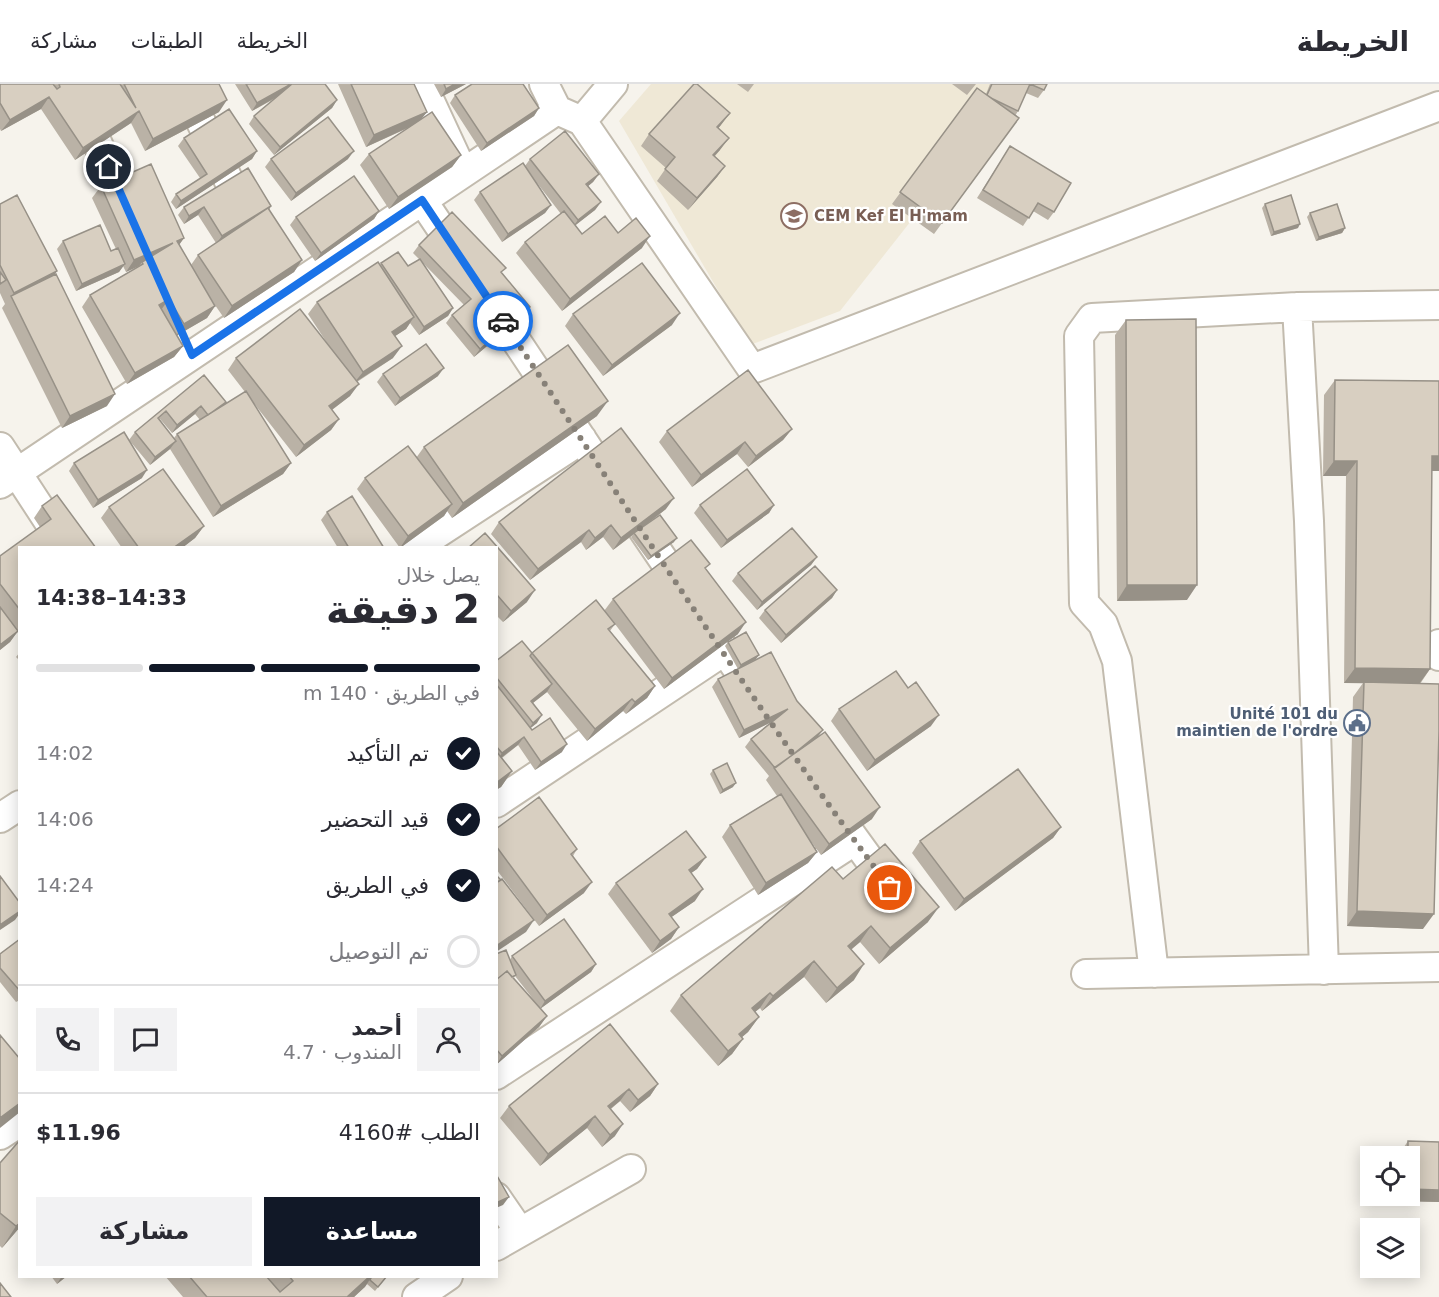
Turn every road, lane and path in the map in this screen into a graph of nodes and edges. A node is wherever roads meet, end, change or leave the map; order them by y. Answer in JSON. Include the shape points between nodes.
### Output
{"nodes":[{"id":1,"x":71,"y":84,"type":"edge"},
{"id":2,"x":183,"y":84,"type":"edge"},
{"id":3,"x":422,"y":84,"type":"edge"},
{"id":4,"x":544,"y":84,"type":"edge"},
{"id":5,"x":614,"y":84,"type":"edge"},
{"id":6,"x":1439,"y":106,"type":"edge"},
{"id":7,"x":557,"y":110,"type":"junction"},
{"id":8,"x":582,"y":121,"type":"junction"},
{"id":9,"x":464,"y":172,"type":"junction"},
{"id":10,"x":422,"y":200,"type":"junction"},
{"id":11,"x":139,"y":236,"type":"edge"},
{"id":12,"x":258,"y":242,"type":"edge"},
{"id":13,"x":1439,"y":305,"type":"edge"},
{"id":14,"x":1297,"y":307,"type":"junction"},
{"id":15,"x":582,"y":439,"type":"junction"},
{"id":16,"x":0,"y":447,"type":"edge"},
{"id":17,"x":8,"y":478,"type":"edge"},
{"id":18,"x":64,"y":546,"type":"edge"},
{"id":19,"x":418,"y":546,"type":"edge"},
{"id":20,"x":1439,"y":644,"type":"edge"},
{"id":21,"x":724,"y":651,"type":"junction"},
{"id":22,"x":1439,"y":657,"type":"edge"},
{"id":23,"x":776,"y":727,"type":"edge"},
{"id":24,"x":815,"y":784,"type":"edge"},
{"id":25,"x":498,"y":801,"type":"edge"},
{"id":26,"x":18,"y":806,"type":"edge"},
{"id":27,"x":0,"y":818,"type":"edge"},
{"id":28,"x":854,"y":841,"type":"junction"},
{"id":29,"x":907,"y":910,"type":"edge"},
{"id":30,"x":1439,"y":968,"type":"edge"},
{"id":31,"x":1324,"y":970,"type":"junction"},
{"id":32,"x":1154,"y":973,"type":"junction"},
{"id":33,"x":1086,"y":974,"type":"dead end"},
{"id":34,"x":498,"y":1074,"type":"edge"},
{"id":35,"x":18,"y":1123,"type":"edge"},
{"id":36,"x":0,"y":1135,"type":"edge"},
{"id":37,"x":631,"y":1169,"type":"dead end"},
{"id":38,"x":498,"y":1204,"type":"edge"},
{"id":39,"x":508,"y":1239,"type":"edge"},
{"id":40,"x":445,"y":1278,"type":"edge"},
{"id":41,"x":417,"y":1297,"type":"edge"}],
"edges":[{"from":1,"to":11,"type":"street"},
{"from":2,"to":12,"type":"street"},
{"from":3,"to":9,"type":"street"},
{"from":4,"to":7,"type":"street"},
{"from":5,"to":8,"type":"street"},
{"from":6,"to":8,"type":"street","via":[[752,369]]},
{"from":7,"to":8,"type":"street"},
{"from":7,"to":9,"type":"street"},
{"from":9,"to":10,"type":"street"},
{"from":10,"to":15,"type":"street"},
{"from":10,"to":17,"type":"street","via":[[278,284],[98,404]]},
{"from":13,"to":14,"type":"street"},
{"from":14,"to":31,"type":"street","via":[[1309,521]]},
{"from":14,"to":32,"type":"street","via":[[1092,318],[1079,336],[1084,603],[1103,624],[1117,661]]},
{"from":15,"to":19,"type":"street"},
{"from":15,"to":21,"type":"street"},
{"from":16,"to":17,"type":"street"},
{"from":17,"to":18,"type":"street"},
{"from":20,"to":22,"type":"street"},
{"from":21,"to":23,"type":"street"},
{"from":21,"to":25,"type":"street"},
{"from":24,"to":28,"type":"street"},
{"from":26,"to":27,"type":"street"},
{"from":28,"to":29,"type":"street"},
{"from":28,"to":34,"type":"street"},
{"from":30,"to":31,"type":"street"},
{"from":31,"to":32,"type":"street"},
{"from":32,"to":33,"type":"street"},
{"from":35,"to":36,"type":"street"},
{"from":37,"to":39,"type":"street"},
{"from":38,"to":39,"type":"street"},
{"from":40,"to":41,"type":"street"}]}
